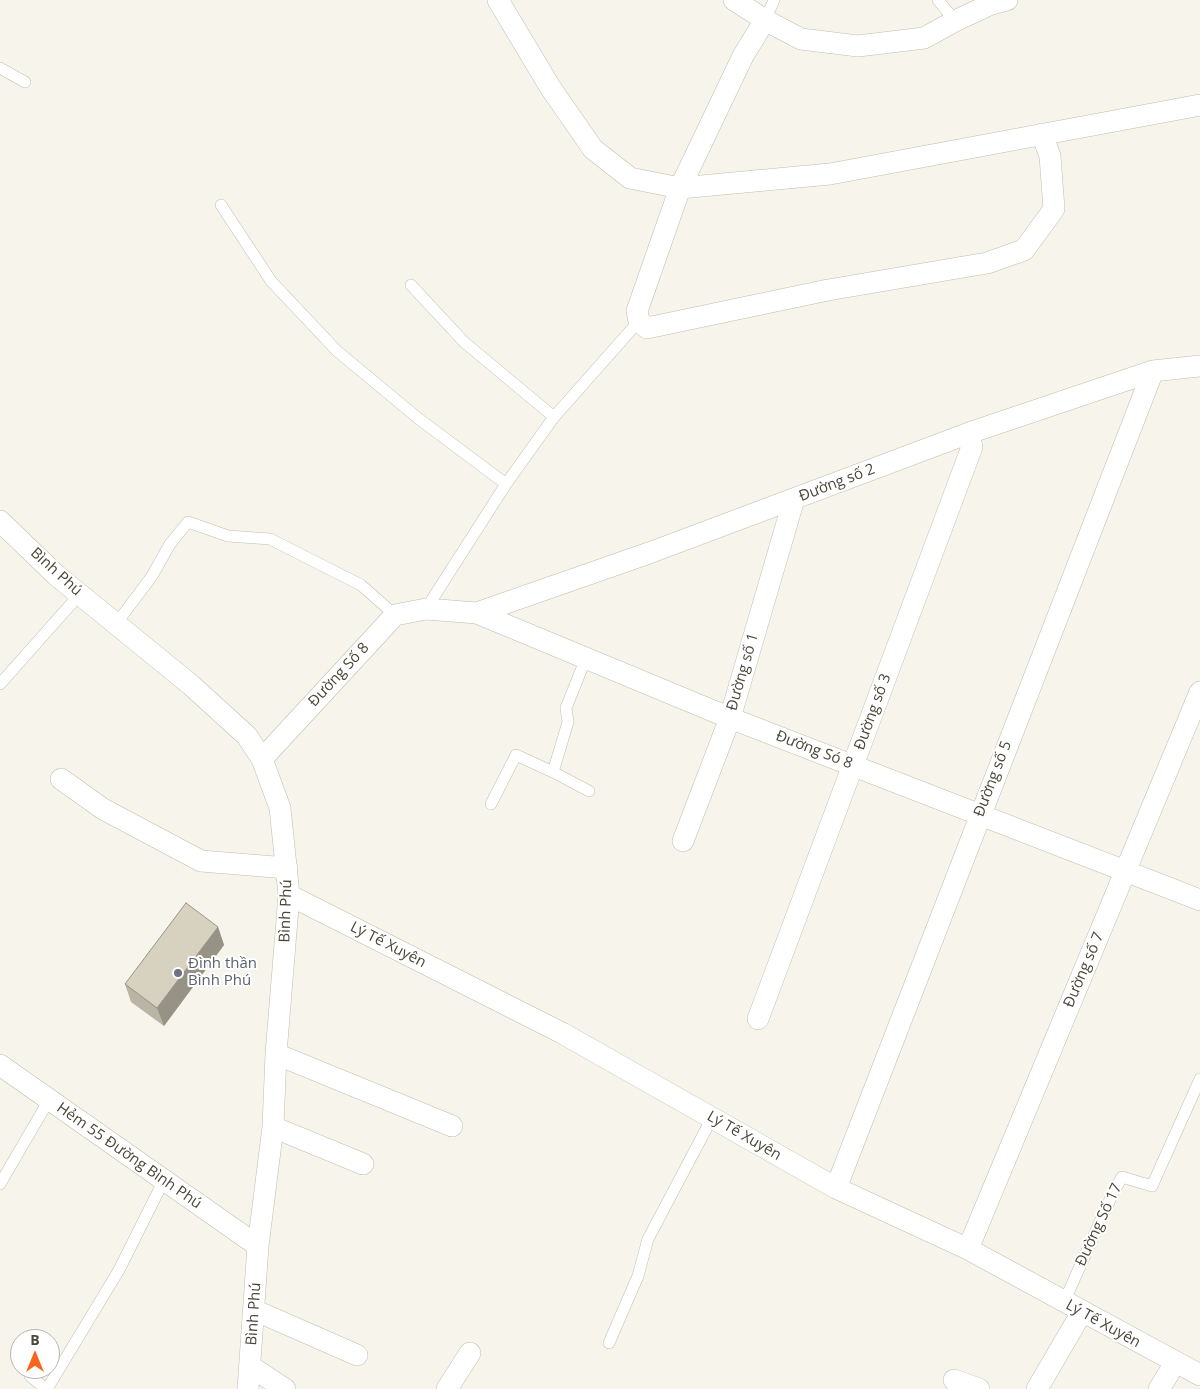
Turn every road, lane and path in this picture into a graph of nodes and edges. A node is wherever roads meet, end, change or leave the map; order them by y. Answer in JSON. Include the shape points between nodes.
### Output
{"nodes":[{"id":1,"x":498,"y":0,"type":"edge"},
{"id":2,"x":734,"y":0,"type":"edge"},
{"id":3,"x":774,"y":0,"type":"edge"},
{"id":4,"x":938,"y":0,"type":"edge"},
{"id":5,"x":1007,"y":0,"type":"edge"},
{"id":6,"x":764,"y":20,"type":"junction"},
{"id":7,"x":954,"y":21,"type":"junction"},
{"id":8,"x":0,"y":68,"type":"edge"},
{"id":9,"x":26,"y":82,"type":"dead end"},
{"id":10,"x":1200,"y":104,"type":"edge"},
{"id":11,"x":1042,"y":134,"type":"junction"},
{"id":12,"x":680,"y":188,"type":"junction"},
{"id":13,"x":221,"y":205,"type":"dead end"},
{"id":14,"x":411,"y":286,"type":"dead end"},
{"id":15,"x":640,"y":321,"type":"junction"},
{"id":16,"x":1200,"y":366,"type":"edge"},
{"id":17,"x":1153,"y":371,"type":"junction"},
{"id":18,"x":554,"y":417,"type":"junction"},
{"id":19,"x":969,"y":433,"type":"junction"},
{"id":20,"x":506,"y":484,"type":"junction"},
{"id":21,"x":794,"y":499,"type":"junction"},
{"id":22,"x":0,"y":521,"type":"edge"},
{"id":23,"x":80,"y":594,"type":"junction"},
{"id":24,"x":426,"y":609,"type":"junction"},
{"id":25,"x":477,"y":613,"type":"junction"},
{"id":26,"x":395,"y":615,"type":"junction"},
{"id":27,"x":116,"y":624,"type":"junction"},
{"id":28,"x":586,"y":658,"type":"junction"},
{"id":29,"x":0,"y":684,"type":"edge"},
{"id":30,"x":1200,"y":692,"type":"edge"},
{"id":31,"x":730,"y":718,"type":"junction"},
{"id":32,"x":262,"y":759,"type":"junction"},
{"id":33,"x":853,"y":766,"type":"junction"},
{"id":34,"x":553,"y":772,"type":"junction"},
{"id":35,"x":61,"y":779,"type":"dead end"},
{"id":36,"x":589,"y":791,"type":"dead end"},
{"id":37,"x":491,"y":804,"type":"dead end"},
{"id":38,"x":980,"y":814,"type":"junction"},
{"id":39,"x":684,"y":841,"type":"dead end"},
{"id":40,"x":287,"y":868,"type":"junction"},
{"id":41,"x":1125,"y":871,"type":"junction"},
{"id":42,"x":290,"y":895,"type":"junction"},
{"id":43,"x":1200,"y":900,"type":"edge"},
{"id":44,"x":758,"y":1019,"type":"dead end"},
{"id":45,"x":276,"y":1054,"type":"junction"},
{"id":46,"x":0,"y":1065,"type":"edge"},
{"id":47,"x":1200,"y":1079,"type":"edge"},
{"id":48,"x":49,"y":1100,"type":"junction"},
{"id":49,"x":712,"y":1118,"type":"junction"},
{"id":50,"x":452,"y":1126,"type":"dead end"},
{"id":51,"x":273,"y":1127,"type":"junction"},
{"id":52,"x":363,"y":1164,"type":"dead end"},
{"id":53,"x":164,"y":1180,"type":"junction"},
{"id":54,"x":0,"y":1184,"type":"edge"},
{"id":55,"x":836,"y":1188,"type":"junction"},
{"id":56,"x":258,"y":1246,"type":"junction"},
{"id":57,"x":968,"y":1249,"type":"junction"},
{"id":58,"x":1073,"y":1307,"type":"junction"},
{"id":59,"x":254,"y":1310,"type":"junction"},
{"id":60,"x":609,"y":1343,"type":"dead end"},
{"id":61,"x":470,"y":1353,"type":"dead end"},
{"id":62,"x":357,"y":1355,"type":"dead end"},
{"id":63,"x":1175,"y":1363,"type":"junction"},
{"id":64,"x":250,"y":1366,"type":"junction"},
{"id":65,"x":1200,"y":1375,"type":"edge"},
{"id":66,"x":34,"y":1379,"type":"edge"},
{"id":67,"x":954,"y":1380,"type":"dead end"},
{"id":68,"x":47,"y":1389,"type":"edge"},
{"id":69,"x":248,"y":1389,"type":"edge"},
{"id":70,"x":285,"y":1389,"type":"edge"},
{"id":71,"x":447,"y":1389,"type":"edge"},
{"id":72,"x":979,"y":1389,"type":"edge"},
{"id":73,"x":1037,"y":1389,"type":"edge"},
{"id":74,"x":1159,"y":1389,"type":"edge"}],
"edges":[{"from":1,"to":12,"type":"street","via":[[550,87],[593,150],[630,178]]},
{"from":2,"to":6,"type":"street"},
{"from":3,"to":6,"type":"lane"},
{"from":4,"to":7,"type":"lane"},
{"from":5,"to":7,"type":"street"},
{"from":6,"to":7,"type":"street","via":[[801,39],[858,46],[924,38]]},
{"from":6,"to":12,"type":"street","via":[[743,56]]},
{"from":8,"to":9,"type":"lane"},
{"from":10,"to":11,"type":"street"},
{"from":11,"to":12,"type":"street","via":[[830,174]]},
{"from":11,"to":15,"type":"street","via":[[1050,156],[1054,209],[1024,250],[987,264],[828,290],[647,328]]},
{"from":12,"to":15,"type":"street","via":[[637,311]]},
{"from":13,"to":20,"type":"lane","via":[[271,280],[337,351]]},
{"from":14,"to":18,"type":"lane","via":[[464,342]]},
{"from":15,"to":18,"type":"lane"},
{"from":16,"to":17,"type":"street","name":"Đường số 2"},
{"from":17,"to":19,"type":"street","name":"Đường số 2"},
{"from":17,"to":38,"type":"street","name":"Đường số 5"},
{"from":18,"to":20,"type":"lane"},
{"from":19,"to":21,"type":"street","name":"Đường số 2"},
{"from":19,"to":33,"type":"street","name":"Đường số 3","via":[[972,446]]},
{"from":20,"to":24,"type":"lane"},
{"from":21,"to":25,"type":"street","name":"Đường số 2"},
{"from":21,"to":31,"type":"street","name":"Đường số 1"},
{"from":22,"to":23,"type":"street","name":"Bình Phú"},
{"from":23,"to":27,"type":"street","name":"Bình Phú"},
{"from":23,"to":29,"type":"lane"},
{"from":24,"to":25,"type":"street","name":"Đường Só 8"},
{"from":24,"to":26,"type":"street"},
{"from":25,"to":28,"type":"street","name":"Đường Só 8"},
{"from":26,"to":27,"type":"lane","via":[[362,585],[270,539],[228,536],[188,522]]},
{"from":26,"to":32,"type":"street","name":"Đường Số 8"},
{"from":27,"to":32,"type":"street","name":"Bình Phú","via":[[247,736]]},
{"from":28,"to":31,"type":"street","name":"Đường Só 8"},
{"from":28,"to":34,"type":"lane","via":[[566,708],[568,722]]},
{"from":30,"to":41,"type":"street","name":"Đường số 7"},
{"from":31,"to":33,"type":"street","name":"Đường Só 8"},
{"from":31,"to":39,"type":"street","name":"Đường số 1"},
{"from":32,"to":40,"type":"street","name":"Bình Phú","via":[[280,808]]},
{"from":33,"to":38,"type":"street","name":"Đường Só 8"},
{"from":33,"to":44,"type":"street","name":"Đường số 3"},
{"from":34,"to":36,"type":"lane"},
{"from":34,"to":37,"type":"lane","via":[[516,755]]},
{"from":35,"to":40,"type":"street","via":[[103,809],[202,860]]},
{"from":38,"to":41,"type":"street","name":"Đường Só 8"},
{"from":38,"to":55,"type":"street","name":"Đường số 5"},
{"from":40,"to":42,"type":"street","name":"Bình Phú"},
{"from":41,"to":43,"type":"street","name":"Đường Só 8"},
{"from":41,"to":57,"type":"street","name":"Đường số 7"},
{"from":42,"to":45,"type":"street","name":"Bình Phú"},
{"from":42,"to":49,"type":"street","name":"Lý Tế Xuyên","via":[[562,1033]]},
{"from":45,"to":50,"type":"street"},
{"from":45,"to":51,"type":"street","name":"Bình Phú"},
{"from":46,"to":48,"type":"street","name":"Hẻm 55 Đường Bình Phú"},
{"from":47,"to":58,"type":"lane","name":"Đường Số 17","via":[[1152,1186],[1122,1177],[1113,1192]]},
{"from":48,"to":53,"type":"street","name":"Hẻm 55 Đường Bình Phú"},
{"from":48,"to":54,"type":"lane"},
{"from":49,"to":55,"type":"street","name":"Lý Tế Xuyên"},
{"from":49,"to":60,"type":"lane","via":[[648,1239],[638,1276]]},
{"from":51,"to":52,"type":"street"},
{"from":51,"to":56,"type":"street","name":"Bình Phú"},
{"from":53,"to":56,"type":"street","name":"Hẻm 55 Đường Bình Phú"},
{"from":53,"to":68,"type":"lane","via":[[119,1270]]},
{"from":55,"to":57,"type":"street","name":"Lý Tế Xuyên"},
{"from":56,"to":59,"type":"street","name":"Bình Phú"},
{"from":57,"to":58,"type":"street","name":"Lý Tế Xuyên"},
{"from":58,"to":63,"type":"street","name":"Lý Tế Xuyên"},
{"from":58,"to":73,"type":"street"},
{"from":59,"to":62,"type":"street"},
{"from":59,"to":64,"type":"street","name":"Bình Phú"},
{"from":61,"to":71,"type":"street"},
{"from":63,"to":65,"type":"street","name":"Lý Tế Xuyên"},
{"from":63,"to":74,"type":"street"},
{"from":64,"to":69,"type":"street","name":"Bình Phú"},
{"from":64,"to":70,"type":"street"},
{"from":66,"to":68,"type":"lane"},
{"from":67,"to":72,"type":"street"}]}
